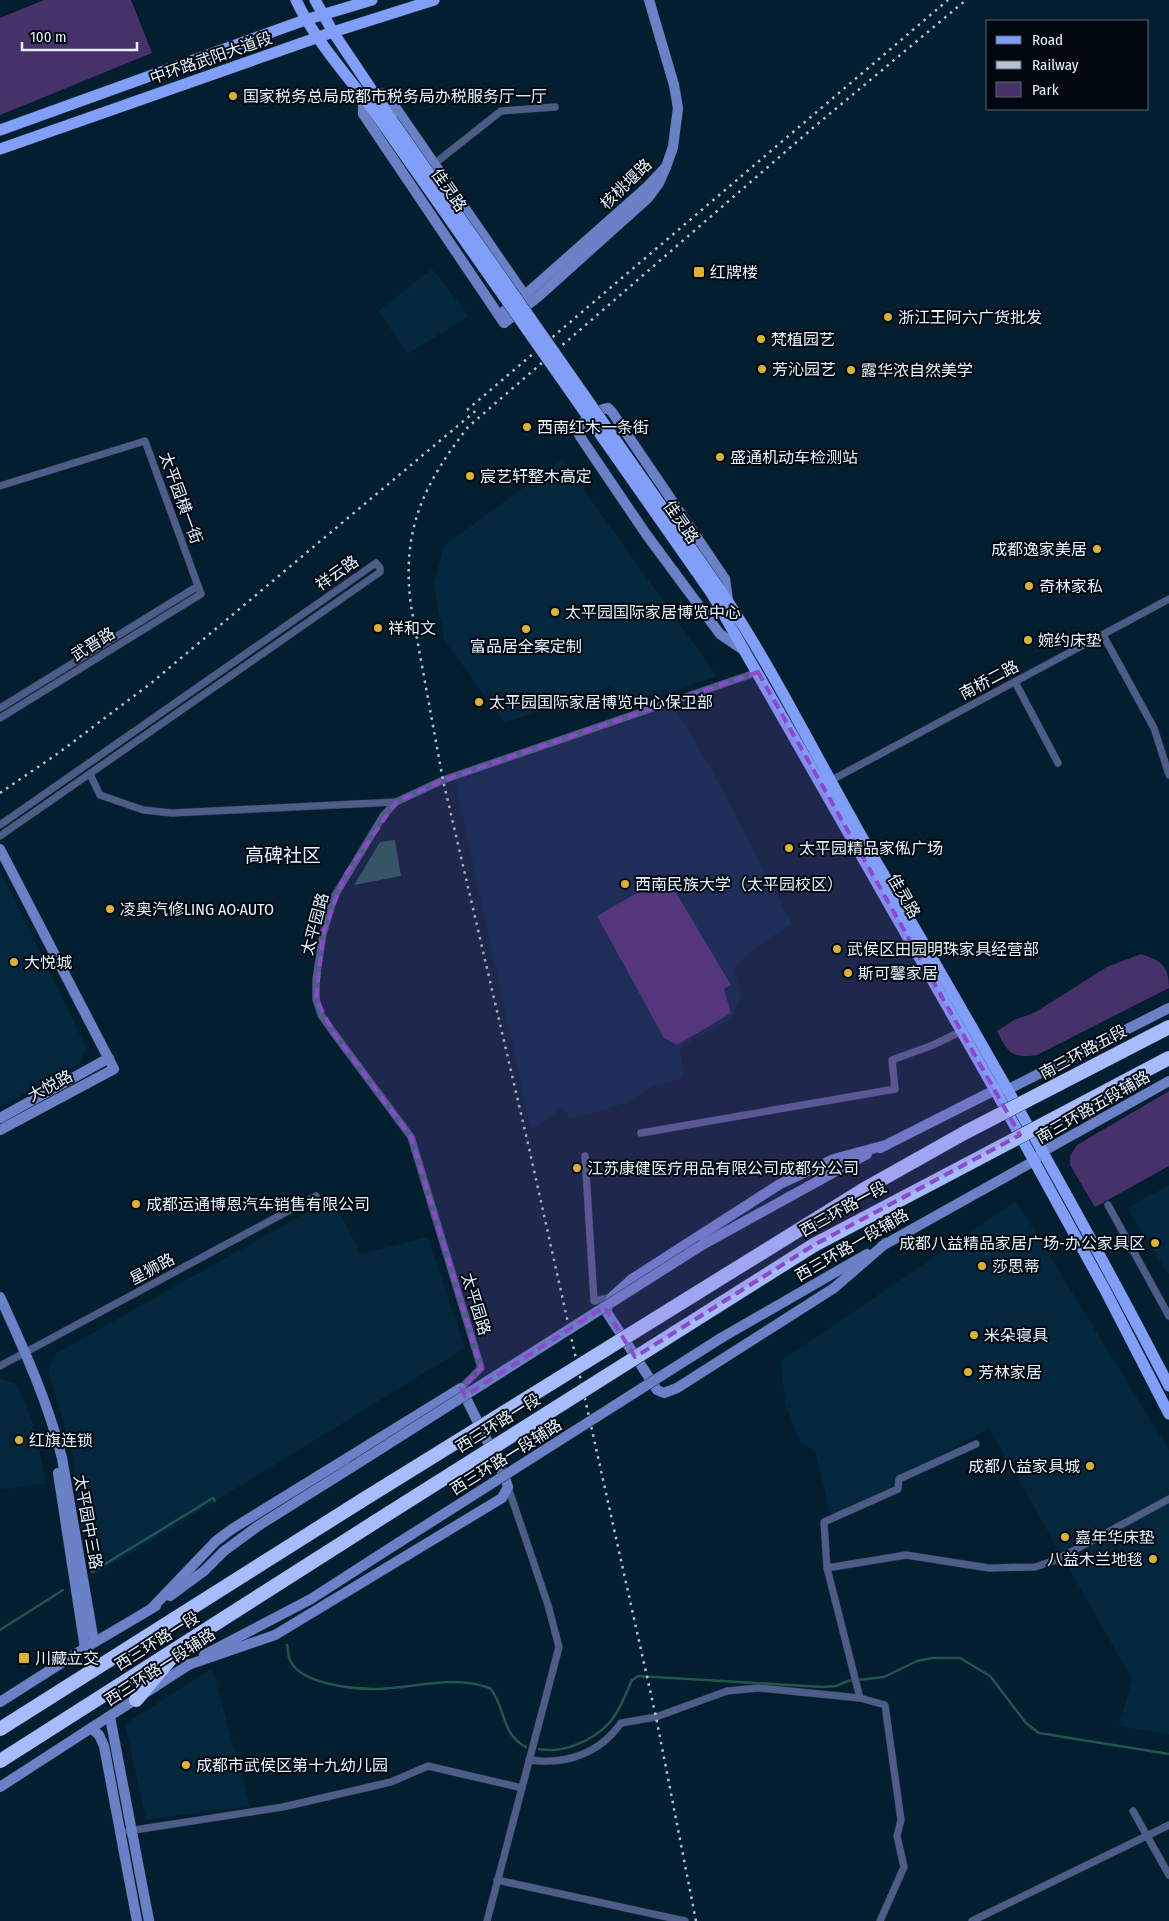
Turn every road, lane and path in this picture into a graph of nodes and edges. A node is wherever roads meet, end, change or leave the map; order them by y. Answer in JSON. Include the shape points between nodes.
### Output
{"nodes":[{"id":1,"x":296,"y":0,"type":"edge"},
{"id":2,"x":315,"y":0,"type":"edge"},
{"id":3,"x":372,"y":0,"type":"edge"},
{"id":4,"x":434,"y":0,"type":"edge"},
{"id":5,"x":649,"y":0,"type":"edge"},
{"id":6,"x":322,"y":15,"type":"junction"},
{"id":7,"x":305,"y":20,"type":"junction"},
{"id":8,"x":333,"y":32,"type":"junction"},
{"id":9,"x":316,"y":38,"type":"junction"},
{"id":10,"x":367,"y":93,"type":"junction"},
{"id":11,"x":555,"y":107,"type":"dead end"},
{"id":12,"x":0,"y":130,"type":"edge"},
{"id":13,"x":1,"y":145,"type":"edge"},
{"id":14,"x":434,"y":164,"type":"junction"},
{"id":15,"x":528,"y":299,"type":"junction"},
{"id":16,"x":0,"y":486,"type":"edge"},
{"id":17,"x":198,"y":586,"type":"junction"},
{"id":18,"x":716,"y":591,"type":"junction"},
{"id":19,"x":201,"y":594,"type":"joint"},
{"id":20,"x":1169,"y":599,"type":"edge"},
{"id":21,"x":728,"y":602,"type":"junction"},
{"id":22,"x":1102,"y":636,"type":"junction"},
{"id":23,"x":746,"y":652,"type":"junction"},
{"id":24,"x":763,"y":671,"type":"junction"},
{"id":25,"x":1015,"y":682,"type":"junction"},
{"id":26,"x":0,"y":708,"type":"edge"},
{"id":27,"x":0,"y":718,"type":"edge"},
{"id":28,"x":1058,"y":763,"type":"dead end"},
{"id":29,"x":90,"y":774,"type":"junction"},
{"id":30,"x":1169,"y":775,"type":"edge"},
{"id":31,"x":826,"y":783,"type":"junction"},
{"id":32,"x":396,"y":802,"type":"junction"},
{"id":33,"x":0,"y":825,"type":"edge"},
{"id":34,"x":0,"y":836,"type":"edge"},
{"id":35,"x":0,"y":849,"type":"edge"},
{"id":36,"x":1169,"y":1008,"type":"edge"},
{"id":37,"x":1169,"y":1027,"type":"edge"},
{"id":38,"x":962,"y":1031,"type":"junction"},
{"id":39,"x":108,"y":1058,"type":"junction"},
{"id":40,"x":1169,"y":1058,"type":"edge"},
{"id":41,"x":1169,"y":1082,"type":"edge"},
{"id":42,"x":996,"y":1090,"type":"junction"},
{"id":43,"x":1009,"y":1090,"type":"junction"},
{"id":44,"x":1013,"y":1108,"type":"joint"},
{"id":45,"x":0,"y":1118,"type":"edge"},
{"id":46,"x":0,"y":1130,"type":"edge"},
{"id":47,"x":642,"y":1133,"type":"dead end"},
{"id":48,"x":886,"y":1145,"type":"junction"},
{"id":49,"x":585,"y":1156,"type":"dead end"},
{"id":50,"x":1038,"y":1156,"type":"junction"},
{"id":51,"x":316,"y":1196,"type":"dead end"},
{"id":52,"x":1108,"y":1205,"type":"dead end"},
{"id":53,"x":886,"y":1243,"type":"junction"},
{"id":54,"x":0,"y":1297,"type":"edge"},
{"id":55,"x":612,"y":1297,"type":"junction"},
{"id":56,"x":0,"y":1314,"type":"edge"},
{"id":57,"x":1169,"y":1316,"type":"edge"},
{"id":58,"x":23,"y":1355,"type":"junction"},
{"id":59,"x":0,"y":1366,"type":"edge"},
{"id":60,"x":1169,"y":1386,"type":"edge"},
{"id":61,"x":461,"y":1388,"type":"junction"},
{"id":62,"x":1169,"y":1414,"type":"edge"},
{"id":63,"x":976,"y":1444,"type":"dead end"},
{"id":64,"x":508,"y":1487,"type":"junction"},
{"id":65,"x":1169,"y":1499,"type":"edge"},
{"id":66,"x":827,"y":1568,"type":"junction"},
{"id":67,"x":152,"y":1608,"type":"junction"},
{"id":68,"x":94,"y":1642,"type":"junction"},
{"id":69,"x":182,"y":1646,"type":"junction"},
{"id":70,"x":85,"y":1648,"type":"junction"},
{"id":71,"x":185,"y":1666,"type":"junction"},
{"id":72,"x":860,"y":1698,"type":"junction"},
{"id":73,"x":136,"y":1700,"type":"junction"},
{"id":74,"x":0,"y":1702,"type":"edge"},
{"id":75,"x":110,"y":1717,"type":"junction"},
{"id":76,"x":0,"y":1729,"type":"edge"},
{"id":77,"x":92,"y":1729,"type":"junction"},
{"id":78,"x":529,"y":1760,"type":"junction"},
{"id":79,"x":0,"y":1761,"type":"edge"},
{"id":80,"x":0,"y":1787,"type":"edge"},
{"id":81,"x":522,"y":1788,"type":"junction"},
{"id":82,"x":1133,"y":1811,"type":"dead end"},
{"id":83,"x":1169,"y":1825,"type":"edge"},
{"id":84,"x":132,"y":1830,"type":"junction"},
{"id":85,"x":120,"y":1833,"type":"junction"},
{"id":86,"x":1147,"y":1836,"type":"junction"},
{"id":87,"x":1169,"y":1875,"type":"edge"},
{"id":88,"x":498,"y":1880,"type":"junction"},
{"id":89,"x":137,"y":1921,"type":"edge"},
{"id":90,"x":149,"y":1921,"type":"edge"},
{"id":91,"x":486,"y":1921,"type":"edge"},
{"id":92,"x":685,"y":1921,"type":"edge"},
{"id":93,"x":880,"y":1921,"type":"edge"},
{"id":94,"x":972,"y":1921,"type":"edge"}],
"edges":[{"from":1,"to":7,"type":"main road","name":"佳灵路"},
{"from":2,"to":6,"type":"main road","name":"佳灵路"},
{"from":3,"to":6,"type":"main road","name":"中环路武阳大道段"},
{"from":4,"to":8,"type":"main road","name":"中环路武阳大道段"},
{"from":5,"to":15,"type":"main road","name":"核桃堰路","via":[[678,108],[673,147],[666,167]]},
{"from":6,"to":7,"type":"main road","name":"中环路武阳大道段"},
{"from":6,"to":8,"type":"main road","name":"佳灵路"},
{"from":7,"to":9,"type":"main road","name":"佳灵路"},
{"from":7,"to":12,"type":"main road","name":"中环路武阳大道段"},
{"from":8,"to":9,"type":"main road","name":"中环路武阳大道段"},
{"from":8,"to":10,"type":"main road","name":"佳灵路"},
{"from":9,"to":10,"type":"main road","name":"佳灵路"},
{"from":9,"to":13,"type":"main road","name":"中环路武阳大道段"},
{"from":10,"to":14,"type":"main road","via":[[386,95]]},
{"from":10,"to":15,"type":"main road","name":"核桃堰路","via":[[363,114],[504,323]]},
{"from":10,"to":18,"type":"main road","name":"佳灵路","bridge":true},
{"from":11,"to":14,"type":"street","via":[[501,111]]},
{"from":14,"to":15,"type":"main road"},
{"from":16,"to":17,"type":"street","name":"太平园横一街","via":[[145,441]]},
{"from":17,"to":19,"type":"street","name":"太平园横一街"},
{"from":17,"to":26,"type":"street","name":"武晋路"},
{"from":18,"to":21,"type":"main road","name":"佳灵路"},
{"from":18,"to":23,"type":"main road","name":"佳灵路"},
{"from":19,"to":27,"type":"street","name":"武晋路"},
{"from":20,"to":22,"type":"street","name":"南桥二路"},
{"from":21,"to":23,"type":"main road","via":[[725,579],[612,412],[608,408],[602,409],[580,424],[577,430],[581,438],[646,534],[720,634]]},
{"from":21,"to":24,"type":"main road","name":"佳灵路"},
{"from":22,"to":25,"type":"street","name":"南桥二路"},
{"from":22,"to":30,"type":"street","via":[[1154,728]]},
{"from":23,"to":24,"type":"main road","name":"佳灵路"},
{"from":24,"to":31,"type":"main road","name":"佳灵路"},
{"from":24,"to":32,"type":"street","name":"太平园路","via":[[443,780]]},
{"from":25,"to":28,"type":"street"},
{"from":25,"to":31,"type":"street","name":"南桥二路"},
{"from":29,"to":32,"type":"street","via":[[100,795],[143,810],[172,813]]},
{"from":29,"to":33,"type":"street","name":"祥云路","via":[[380,572],[380,568],[376,563]]},
{"from":29,"to":34,"type":"street","name":"祥云路"},
{"from":31,"to":38,"type":"main road","name":"佳灵路"},
{"from":31,"to":43,"type":"main road","name":"佳灵路"},
{"from":32,"to":61,"type":"street","name":"太平园路","via":[[383,816],[334,897],[323,934],[316,999],[333,1032],[411,1137],[481,1368]]},
{"from":35,"to":39,"type":"main road"},
{"from":36,"to":43,"type":"main road"},
{"from":37,"to":44,"type":"highway","name":"南三环路五段","bridge":true},
{"from":38,"to":42,"type":"main road","name":"佳灵路"},
{"from":38,"to":47,"type":"street","via":[[892,1060],[895,1089]]},
{"from":39,"to":45,"type":"main road"},
{"from":39,"to":46,"type":"main road","name":"大悦路","via":[[114,1069]]},
{"from":40,"to":69,"type":"highway","name":"西三环路一段","bridge":true,"via":[[814,1245]]},
{"from":41,"to":50,"type":"main road","name":"南三环路五段辅路"},
{"from":42,"to":43,"type":"main road"},
{"from":42,"to":48,"type":"main road"},
{"from":42,"to":50,"type":"main road","name":"佳灵路"},
{"from":43,"to":50,"type":"main road","name":"佳灵路"},
{"from":44,"to":76,"type":"highway","name":"西三环路一段","bridge":true,"via":[[786,1235]]},
{"from":48,"to":55,"type":"main road","via":[[834,1159],[780,1184],[632,1279]]},
{"from":48,"to":67,"type":"main road","bridge":true,"via":[[702,1245],[258,1526]]},
{"from":49,"to":55,"type":"street","via":[[594,1301]]},
{"from":50,"to":53,"type":"main road","name":"西三环路一段辅路"},
{"from":50,"to":60,"type":"main road","via":[[1116,1283]]},
{"from":50,"to":62,"type":"main road"},
{"from":51,"to":58,"type":"street","name":"星狮路"},
{"from":52,"to":57,"type":"street"},
{"from":53,"to":55,"type":"main road","via":[[834,1288],[678,1388],[664,1392],[657,1390],[606,1311]]},
{"from":53,"to":71,"type":"main road","name":"西三环路一段辅路","bridge":true,"via":[[721,1338],[310,1599]]},
{"from":54,"to":58,"type":"main road","name":"太平园中三路"},
{"from":56,"to":58,"type":"main road","name":"太平园中三路"},
{"from":58,"to":59,"type":"street","name":"星狮路"},
{"from":58,"to":68,"type":"main road","name":"太平园中三路","via":[[55,1431],[62,1458]]},
{"from":58,"to":70,"type":"main road","name":"太平园中三路","via":[[57,1464]]},
{"from":61,"to":64,"type":"main road"},
{"from":61,"to":67,"type":"main road","via":[[232,1529],[216,1541]]},
{"from":63,"to":66,"type":"street","via":[[899,1479],[898,1489],[824,1522]]},
{"from":64,"to":71,"type":"main road","via":[[502,1498],[275,1634]]},
{"from":64,"to":78,"type":"street","via":[[559,1647]]},
{"from":65,"to":66,"type":"street","via":[[1056,1560],[1035,1567],[988,1568],[906,1555]]},
{"from":66,"to":72,"type":"street"},
{"from":67,"to":68,"type":"main road"},
{"from":68,"to":70,"type":"main road"},
{"from":69,"to":73,"type":"highway"},
{"from":69,"to":79,"type":"highway","name":"西三环路一段"},
{"from":70,"to":74,"type":"main road"},
{"from":71,"to":73,"type":"main road","name":"西三环路一段辅路"},
{"from":72,"to":78,"type":"street","via":[[759,1688],[727,1691],[656,1717],[621,1723],[613,1735],[599,1746],[575,1758],[550,1763]]},
{"from":72,"to":93,"type":"street","via":[[885,1704],[902,1820],[898,1836],[904,1867]]},
{"from":73,"to":75,"type":"main road","name":"西三环路一段辅路"},
{"from":75,"to":77,"type":"main road","name":"西三环路一段辅路"},
{"from":75,"to":84,"type":"main road"},
{"from":77,"to":80,"type":"main road","name":"西三环路一段辅路"},
{"from":77,"to":85,"type":"main road","via":[[100,1735],[104,1746]]},
{"from":78,"to":81,"type":"street"},
{"from":81,"to":84,"type":"street","via":[[428,1766],[391,1782],[283,1806]]},
{"from":81,"to":88,"type":"street"},
{"from":82,"to":86,"type":"street"},
{"from":83,"to":86,"type":"street"},
{"from":84,"to":85,"type":"street"},
{"from":84,"to":90,"type":"main road"},
{"from":85,"to":89,"type":"main road"},
{"from":86,"to":87,"type":"street"},
{"from":86,"to":94,"type":"street"},
{"from":88,"to":91,"type":"street"},
{"from":88,"to":92,"type":"street"}]}
